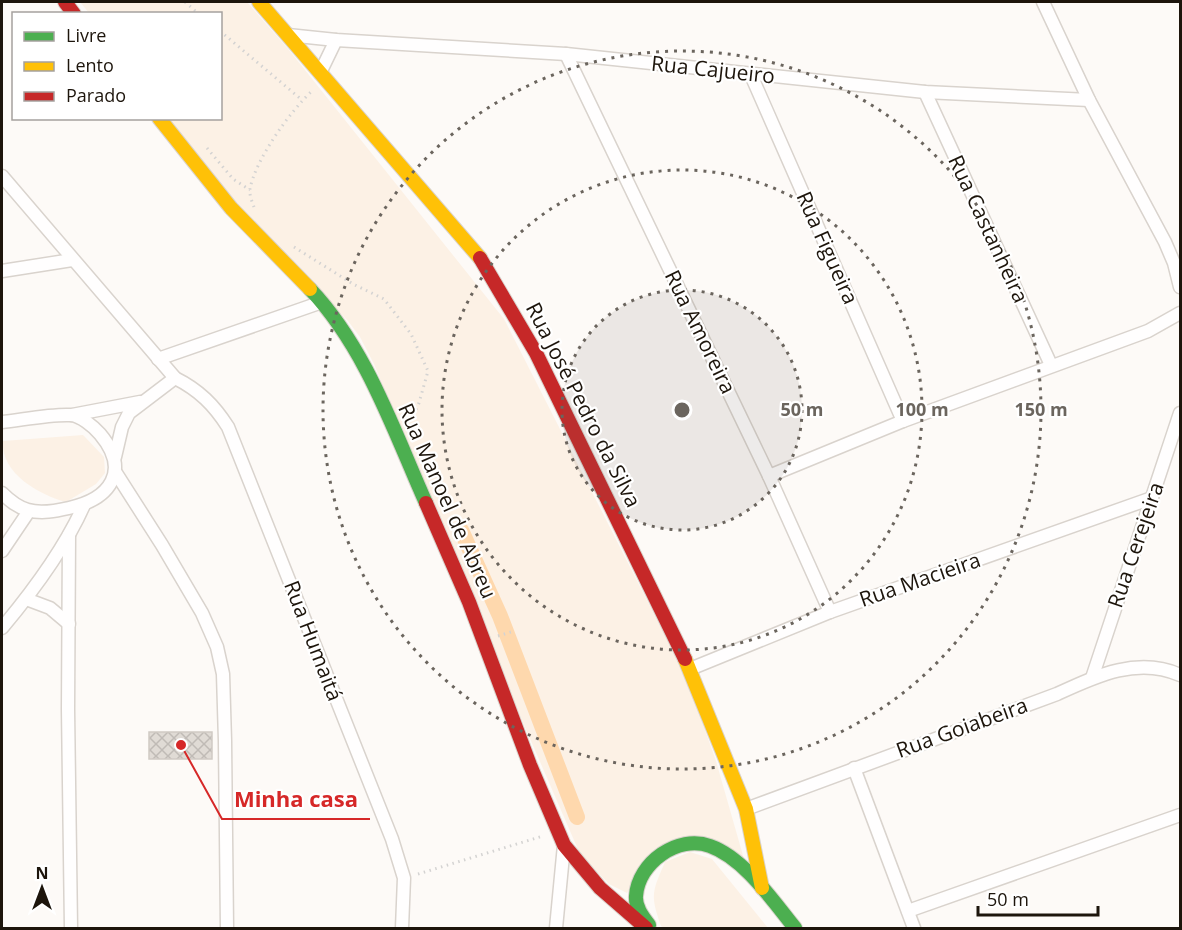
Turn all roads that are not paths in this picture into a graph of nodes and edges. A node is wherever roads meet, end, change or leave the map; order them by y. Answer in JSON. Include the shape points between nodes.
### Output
{"nodes":[{"id":1,"x":259,"y":2,"type":"edge"},
{"id":2,"x":1043,"y":2,"type":"edge"},
{"id":3,"x":288,"y":35,"type":"junction"},
{"id":4,"x":336,"y":40,"type":"junction"},
{"id":5,"x":566,"y":54,"type":"junction"},
{"id":6,"x":322,"y":75,"type":"junction"},
{"id":7,"x":750,"y":75,"type":"junction"},
{"id":8,"x":925,"y":92,"type":"junction"},
{"id":9,"x":1089,"y":100,"type":"junction"},
{"id":10,"x":161,"y":120,"type":"edge"},
{"id":11,"x":2,"y":176,"type":"edge"},
{"id":12,"x":72,"y":260,"type":"junction"},
{"id":13,"x":2,"y":271,"type":"edge"},
{"id":14,"x":1180,"y":287,"type":"edge"},
{"id":15,"x":322,"y":302,"type":"junction"},
{"id":16,"x":1180,"y":314,"type":"edge"},
{"id":17,"x":158,"y":359,"type":"junction"},
{"id":18,"x":1052,"y":365,"type":"junction"},
{"id":19,"x":175,"y":378,"type":"junction"},
{"id":20,"x":144,"y":402,"type":"junction"},
{"id":21,"x":1180,"y":413,"type":"edge"},
{"id":22,"x":72,"y":415,"type":"junction"},
{"id":23,"x":903,"y":421,"type":"junction"},
{"id":24,"x":2,"y":422,"type":"edge"},
{"id":25,"x":115,"y":457,"type":"junction"},
{"id":26,"x":116,"y":473,"type":"junction"},
{"id":27,"x":769,"y":476,"type":"junction"},
{"id":28,"x":2,"y":493,"type":"edge"},
{"id":29,"x":1152,"y":498,"type":"junction"},
{"id":30,"x":84,"y":505,"type":"junction"},
{"id":31,"x":29,"y":511,"type":"junction"},
{"id":32,"x":69,"y":535,"type":"junction"},
{"id":33,"x":2,"y":551,"type":"edge"},
{"id":34,"x":26,"y":599,"type":"junction"},
{"id":35,"x":830,"y":612,"type":"junction"},
{"id":36,"x":69,"y":624,"type":"junction"},
{"id":37,"x":2,"y":628,"type":"edge"},
{"id":38,"x":690,"y":669,"type":"junction"},
{"id":39,"x":1180,"y":675,"type":"edge"},
{"id":40,"x":1092,"y":678,"type":"junction"},
{"id":41,"x":854,"y":768,"type":"junction"},
{"id":42,"x":746,"y":808,"type":"junction"},
{"id":43,"x":1180,"y":815,"type":"edge"},
{"id":44,"x":564,"y":845,"type":"junction"},
{"id":45,"x":762,"y":888,"type":"junction"},
{"id":46,"x":908,"y":911,"type":"junction"},
{"id":47,"x":71,"y":928,"type":"edge"},
{"id":48,"x":226,"y":928,"type":"edge"},
{"id":49,"x":402,"y":928,"type":"edge"},
{"id":50,"x":556,"y":928,"type":"edge"},
{"id":51,"x":646,"y":928,"type":"edge"},
{"id":52,"x":651,"y":928,"type":"edge"},
{"id":53,"x":795,"y":928,"type":"edge"},
{"id":54,"x":914,"y":928,"type":"edge"}],
"edges":[{"from":1,"to":3,"type":"main road","name":"Rua José Pedro da Silva"},
{"from":2,"to":9,"type":"street"},
{"from":3,"to":4,"type":"street","name":"Rua Cajueiro"},
{"from":3,"to":6,"type":"main road","name":"Rua José Pedro da Silva"},
{"from":4,"to":5,"type":"street","name":"Rua Cajueiro"},
{"from":4,"to":6,"type":"street"},
{"from":5,"to":7,"type":"street","name":"Rua Cajueiro"},
{"from":5,"to":27,"type":"street","name":"Rua Amoreira"},
{"from":6,"to":38,"type":"main road","name":"Rua José Pedro da Silva","via":[[486,267],[536,353]]},
{"from":7,"to":8,"type":"street","name":"Rua Cajueiro"},
{"from":7,"to":23,"type":"street","name":"Rua Figueira"},
{"from":8,"to":9,"type":"street","name":"Rua Cajueiro"},
{"from":8,"to":18,"type":"street","name":"Rua Castanheira"},
{"from":9,"to":14,"type":"street","via":[[1165,242]]},
{"from":10,"to":15,"type":"main road","name":"Rua Manoel de Abreu","via":[[231,208]]},
{"from":11,"to":12,"type":"street","name":"Rua Humaitá"},
{"from":12,"to":13,"type":"street"},
{"from":12,"to":17,"type":"street","name":"Rua Humaitá"},
{"from":15,"to":17,"type":"street"},
{"from":15,"to":44,"type":"main road","name":"Rua Manoel de Abreu","via":[[343,328],[363,364],[400,445],[481,631]]},
{"from":16,"to":18,"type":"street","via":[[1148,331]]},
{"from":17,"to":19,"type":"street","name":"Rua Humaitá"},
{"from":18,"to":23,"type":"street"},
{"from":19,"to":20,"type":"street"},
{"from":19,"to":49,"type":"street","name":"Rua Humaitá","via":[[205,397],[228,427],[392,839],[404,878]]},
{"from":20,"to":22,"type":"street"},
{"from":20,"to":25,"type":"street","via":[[124,419]]},
{"from":21,"to":29,"type":"street","name":"Rua Cerejeira"},
{"from":22,"to":24,"type":"street"},
{"from":22,"to":25,"type":"street","via":[[97,430]]},
{"from":23,"to":27,"type":"street"},
{"from":25,"to":26,"type":"street"},
{"from":26,"to":30,"type":"street","via":[[108,490]]},
{"from":26,"to":48,"type":"street","via":[[202,613],[217,647],[225,741]]},
{"from":27,"to":35,"type":"street","name":"Rua Amoreira"},
{"from":28,"to":31,"type":"street","via":[[13,505]]},
{"from":29,"to":35,"type":"street","name":"Rua Macieira"},
{"from":29,"to":40,"type":"street","name":"Rua Cerejeira"},
{"from":30,"to":31,"type":"street","via":[[54,512]]},
{"from":30,"to":32,"type":"street"},
{"from":31,"to":33,"type":"street"},
{"from":32,"to":34,"type":"street"},
{"from":32,"to":36,"type":"street"},
{"from":34,"to":36,"type":"street","via":[[50,608]]},
{"from":34,"to":37,"type":"street"},
{"from":35,"to":38,"type":"street","name":"Rua Macieira"},
{"from":36,"to":47,"type":"street"},
{"from":38,"to":42,"type":"main road","name":"Rua José Pedro da Silva"},
{"from":39,"to":40,"type":"street","name":"Rua Goiabeira","via":[[1155,668],[1128,667]]},
{"from":40,"to":41,"type":"street","name":"Rua Goiabeira"},
{"from":41,"to":42,"type":"street","name":"Rua Goiabeira"},
{"from":41,"to":46,"type":"street"},
{"from":42,"to":45,"type":"main road","name":"Rua José Pedro da Silva"},
{"from":43,"to":46,"type":"street"},
{"from":44,"to":50,"type":"street"},
{"from":44,"to":51,"type":"main road","name":"Rua Manoel de Abreu","via":[[600,888]]},
{"from":45,"to":52,"type":"main road","via":[[711,846],[690,843],[670,848],[639,883],[639,910]]},
{"from":45,"to":53,"type":"main road"},
{"from":46,"to":54,"type":"street"}]}
